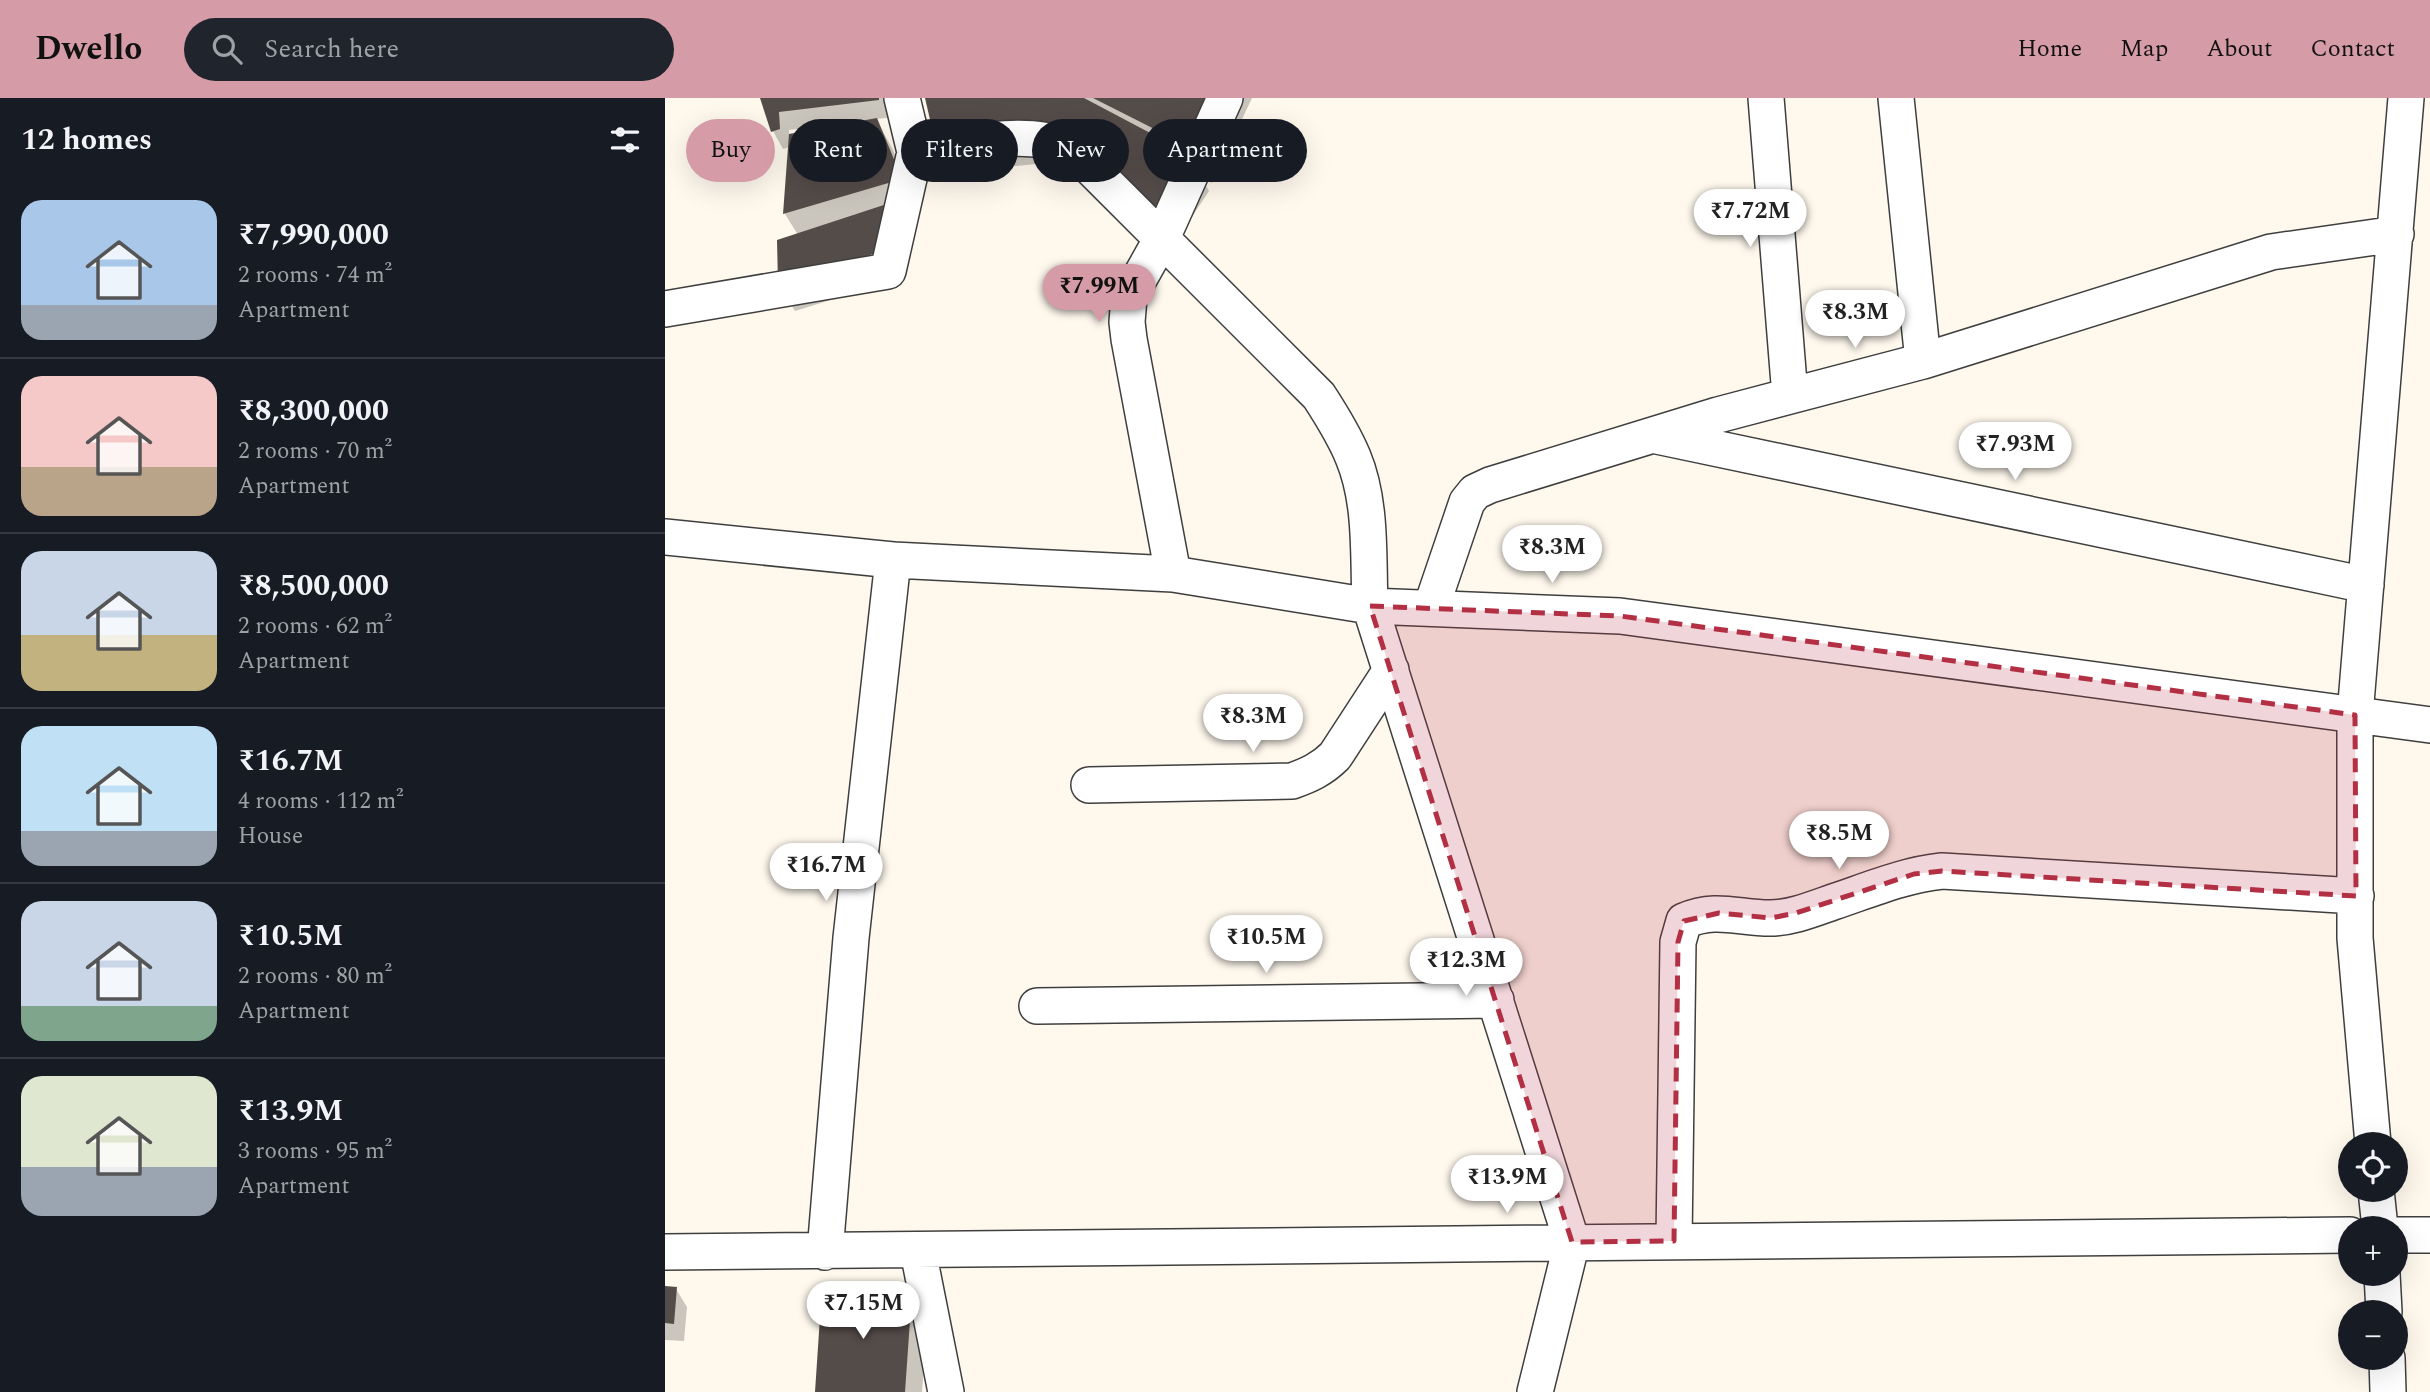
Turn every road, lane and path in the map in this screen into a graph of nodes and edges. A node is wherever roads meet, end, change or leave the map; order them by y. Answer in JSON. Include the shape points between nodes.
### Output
{"nodes":[{"id":1,"x":901,"y":98,"type":"edge"},
{"id":2,"x":1225,"y":98,"type":"edge"},
{"id":3,"x":1766,"y":98,"type":"edge"},
{"id":4,"x":1896,"y":98,"type":"edge"},
{"id":5,"x":2406,"y":98,"type":"edge"},
{"id":6,"x":906,"y":119,"type":"edge"},
{"id":7,"x":1018,"y":139,"type":"edge"},
{"id":8,"x":2416,"y":162,"type":"edge"},
{"id":9,"x":908,"y":182,"type":"edge"},
{"id":10,"x":2396,"y":234,"type":"junction"},
{"id":11,"x":1162,"y":238,"type":"junction"},
{"id":12,"x":665,"y":309,"type":"edge"},
{"id":13,"x":1923,"y":361,"type":"junction"},
{"id":14,"x":1790,"y":396,"type":"junction"},
{"id":15,"x":1653,"y":435,"type":"junction"},
{"id":16,"x":665,"y":537,"type":"edge"},
{"id":17,"x":893,"y":561,"type":"junction"},
{"id":18,"x":1173,"y":574,"type":"junction"},
{"id":19,"x":2366,"y":585,"type":"junction"},
{"id":20,"x":1370,"y":606,"type":"junction"},
{"id":21,"x":1431,"y":608,"type":"junction"},
{"id":22,"x":1391,"y":670,"type":"junction"},
{"id":23,"x":2355,"y":715,"type":"junction"},
{"id":24,"x":2430,"y":725,"type":"edge"},
{"id":25,"x":1089,"y":785,"type":"dead end"},
{"id":26,"x":2356,"y":896,"type":"junction"},
{"id":27,"x":1496,"y":1000,"type":"junction"},
{"id":28,"x":1037,"y":1006,"type":"dead end"},
{"id":29,"x":2371,"y":1132,"type":"edge"},
{"id":30,"x":2408,"y":1235,"type":"edge"},
{"id":31,"x":2430,"y":1235,"type":"edge"},
{"id":32,"x":2338,"y":1236,"type":"edge"},
{"id":33,"x":1674,"y":1241,"type":"junction"},
{"id":34,"x":1572,"y":1242,"type":"junction"},
{"id":35,"x":918,"y":1251,"type":"junction"},
{"id":36,"x":665,"y":1252,"type":"edge"},
{"id":37,"x":825,"y":1252,"type":"junction"},
{"id":38,"x":2387,"y":1370,"type":"edge"},
{"id":39,"x":946,"y":1392,"type":"edge"},
{"id":40,"x":1535,"y":1392,"type":"edge"},
{"id":41,"x":2388,"y":1392,"type":"edge"}],
"edges":[{"from":1,"to":6,"type":"street"},
{"from":2,"to":11,"type":"street"},
{"from":3,"to":14,"type":"street"},
{"from":4,"to":13,"type":"street"},
{"from":5,"to":8,"type":"street"},
{"from":7,"to":11,"type":"street","via":[[1063,147],[1089,166]]},
{"from":8,"to":10,"type":"street"},
{"from":9,"to":12,"type":"street","via":[[888,271]]},
{"from":10,"to":13,"type":"street","via":[[2271,252]]},
{"from":10,"to":19,"type":"street"},
{"from":11,"to":18,"type":"street","via":[[1129,297],[1127,322]]},
{"from":11,"to":20,"type":"street","via":[[1319,396],[1342,433],[1364,498]]},
{"from":13,"to":14,"type":"street"},
{"from":14,"to":15,"type":"street"},
{"from":15,"to":19,"type":"street"},
{"from":15,"to":21,"type":"street","via":[[1475,492],[1467,502]]},
{"from":16,"to":17,"type":"street"},
{"from":17,"to":18,"type":"street"},
{"from":17,"to":37,"type":"street","via":[[851,938]]},
{"from":18,"to":20,"type":"street"},
{"from":19,"to":23,"type":"street"},
{"from":20,"to":21,"type":"street"},
{"from":20,"to":22,"type":"street"},
{"from":21,"to":23,"type":"street","via":[[1620,616]]},
{"from":22,"to":25,"type":"street","via":[[1335,756],[1311,775],[1292,781]]},
{"from":22,"to":27,"type":"street"},
{"from":23,"to":24,"type":"street"},
{"from":23,"to":26,"type":"street"},
{"from":26,"to":29,"type":"street","via":[[2355,938]]},
{"from":26,"to":33,"type":"street","via":[[1942,871],[1914,874],[1796,914],[1771,918],[1699,914],[1684,921],[1678,942]]},
{"from":27,"to":28,"type":"street"},
{"from":27,"to":34,"type":"street"},
{"from":30,"to":31,"type":"street"},
{"from":32,"to":33,"type":"street"},
{"from":33,"to":34,"type":"street"},
{"from":34,"to":35,"type":"street"},
{"from":34,"to":40,"type":"street"},
{"from":35,"to":37,"type":"street"},
{"from":35,"to":39,"type":"street"},
{"from":36,"to":37,"type":"street"},
{"from":38,"to":41,"type":"street"}]}
